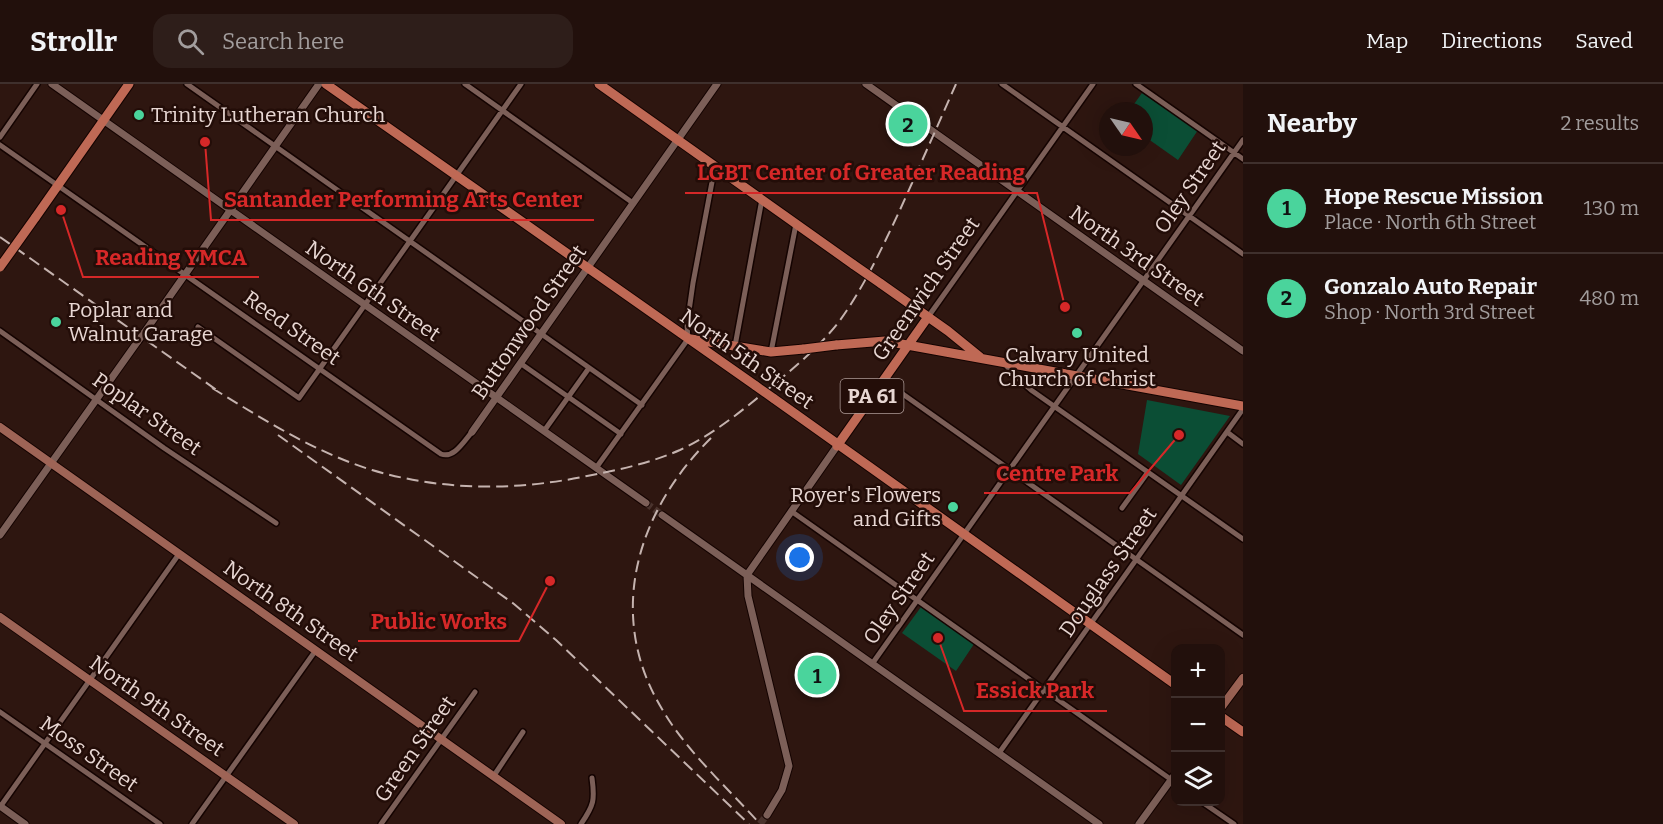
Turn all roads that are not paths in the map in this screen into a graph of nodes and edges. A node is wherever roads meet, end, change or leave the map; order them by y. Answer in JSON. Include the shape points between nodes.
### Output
{"nodes":[{"id":1,"x":37,"y":84,"type":"edge"},
{"id":2,"x":52,"y":84,"type":"edge"},
{"id":3,"x":129,"y":84,"type":"edge"},
{"id":4,"x":187,"y":84,"type":"edge"},
{"id":5,"x":319,"y":84,"type":"edge"},
{"id":6,"x":326,"y":84,"type":"edge"},
{"id":7,"x":465,"y":84,"type":"edge"},
{"id":8,"x":520,"y":84,"type":"edge"},
{"id":9,"x":599,"y":84,"type":"edge"},
{"id":10,"x":717,"y":84,"type":"edge"},
{"id":11,"x":866,"y":84,"type":"edge"},
{"id":12,"x":1002,"y":84,"type":"edge"},
{"id":13,"x":1093,"y":84,"type":"edge"},
{"id":14,"x":1136,"y":84,"type":"edge"},
{"id":15,"x":1011,"y":86,"type":"edge"},
{"id":16,"x":502,"y":110,"type":"junction"},
{"id":17,"x":104,"y":120,"type":"junction"},
{"id":18,"x":1062,"y":127,"type":"junction"},
{"id":19,"x":0,"y":137,"type":"edge"},
{"id":20,"x":677,"y":140,"type":"junction"},
{"id":21,"x":1243,"y":140,"type":"edge"},
{"id":22,"x":0,"y":146,"type":"edge"},
{"id":23,"x":275,"y":146,"type":"junction"},
{"id":24,"x":1234,"y":153,"type":"junction"},
{"id":25,"x":1243,"y":159,"type":"edge"},
{"id":26,"x":715,"y":166,"type":"junction"},
{"id":27,"x":456,"y":175,"type":"junction"},
{"id":28,"x":57,"y":186,"type":"junction"},
{"id":29,"x":1017,"y":192,"type":"junction"},
{"id":30,"x":762,"y":200,"type":"junction"},
{"id":31,"x":633,"y":203,"type":"junction"},
{"id":32,"x":230,"y":210,"type":"junction"},
{"id":33,"x":1190,"y":216,"type":"junction"},
{"id":34,"x":796,"y":223,"type":"junction"},
{"id":35,"x":410,"y":242,"type":"junction"},
{"id":36,"x":1243,"y":254,"type":"edge"},
{"id":37,"x":0,"y":267,"type":"edge"},
{"id":38,"x":586,"y":268,"type":"junction"},
{"id":39,"x":185,"y":274,"type":"junction"},
{"id":40,"x":1144,"y":281,"type":"junction"},
{"id":41,"x":365,"y":305,"type":"junction"},
{"id":42,"x":928,"y":317,"type":"junction"},
{"id":43,"x":198,"y":327,"type":"dead end"},
{"id":44,"x":0,"y":331,"type":"edge"},
{"id":45,"x":540,"y":334,"type":"junction"},
{"id":46,"x":688,"y":339,"type":"junction"},
{"id":47,"x":908,"y":345,"type":"junction"},
{"id":48,"x":735,"y":346,"type":"junction"},
{"id":49,"x":1243,"y":351,"type":"edge"},
{"id":50,"x":771,"y":352,"type":"junction"},
{"id":51,"x":982,"y":358,"type":"junction"},
{"id":52,"x":520,"y":363,"type":"junction"},
{"id":53,"x":1005,"y":364,"type":"junction"},
{"id":54,"x":320,"y":368,"type":"junction"},
{"id":55,"x":589,"y":368,"type":"junction"},
{"id":56,"x":1076,"y":376,"type":"junction"},
{"id":57,"x":883,"y":380,"type":"junction"},
{"id":58,"x":495,"y":397,"type":"junction"},
{"id":59,"x":568,"y":398,"type":"junction"},
{"id":60,"x":96,"y":400,"type":"junction"},
{"id":61,"x":642,"y":405,"type":"junction"},
{"id":62,"x":1055,"y":406,"type":"junction"},
{"id":63,"x":1243,"y":407,"type":"edge"},
{"id":64,"x":0,"y":427,"type":"edge"},
{"id":65,"x":472,"y":432,"type":"joint"},
{"id":66,"x":544,"y":432,"type":"junction"},
{"id":67,"x":1227,"y":432,"type":"junction"},
{"id":68,"x":621,"y":435,"type":"junction"},
{"id":69,"x":1243,"y":444,"type":"edge"},
{"id":70,"x":837,"y":446,"type":"junction"},
{"id":71,"x":51,"y":463,"type":"junction"},
{"id":72,"x":596,"y":468,"type":"junction"},
{"id":73,"x":1010,"y":470,"type":"junction"},
{"id":74,"x":1148,"y":472,"type":"junction"},
{"id":75,"x":1182,"y":496,"type":"junction"},
{"id":76,"x":646,"y":503,"type":"tunnel mouth"},
{"id":77,"x":1122,"y":508,"type":"dead end"},
{"id":78,"x":791,"y":511,"type":"junction"},
{"id":79,"x":662,"y":515,"type":"tunnel mouth"},
{"id":80,"x":276,"y":523,"type":"dead end"},
{"id":81,"x":964,"y":535,"type":"junction"},
{"id":82,"x":0,"y":536,"type":"edge"},
{"id":83,"x":1243,"y":539,"type":"edge"},
{"id":84,"x":179,"y":554,"type":"junction"},
{"id":85,"x":1137,"y":559,"type":"junction"},
{"id":86,"x":747,"y":575,"type":"junction"},
{"id":87,"x":918,"y":600,"type":"junction"},
{"id":88,"x":0,"y":617,"type":"edge"},
{"id":89,"x":1091,"y":625,"type":"junction"},
{"id":90,"x":1243,"y":635,"type":"edge"},
{"id":91,"x":316,"y":650,"type":"junction"},
{"id":92,"x":872,"y":664,"type":"junction"},
{"id":93,"x":1243,"y":678,"type":"edge"},
{"id":94,"x":89,"y":680,"type":"junction"},
{"id":95,"x":1171,"y":681,"type":"edge"},
{"id":96,"x":1044,"y":690,"type":"junction"},
{"id":97,"x":475,"y":692,"type":"dead end"},
{"id":98,"x":1225,"y":704,"type":"edge"},
{"id":99,"x":0,"y":712,"type":"edge"},
{"id":100,"x":1225,"y":719,"type":"edge"},
{"id":101,"x":523,"y":732,"type":"dead end"},
{"id":102,"x":1243,"y":732,"type":"edge"},
{"id":103,"x":441,"y":740,"type":"junction"},
{"id":104,"x":45,"y":743,"type":"junction"},
{"id":105,"x":999,"y":753,"type":"junction"},
{"id":106,"x":226,"y":776,"type":"junction"},
{"id":107,"x":1171,"y":776,"type":"edge"},
{"id":108,"x":493,"y":777,"type":"junction"},
{"id":109,"x":592,"y":778,"type":"dead end"},
{"id":110,"x":1171,"y":782,"type":"edge"},
{"id":111,"x":0,"y":806,"type":"edge"},
{"id":112,"x":1209,"y":806,"type":"edge"},
{"id":113,"x":767,"y":814,"type":"tunnel mouth"},
{"id":114,"x":25,"y":824,"type":"edge"},
{"id":115,"x":160,"y":824,"type":"edge"},
{"id":116,"x":192,"y":824,"type":"edge"},
{"id":117,"x":294,"y":824,"type":"edge"},
{"id":118,"x":381,"y":824,"type":"edge"},
{"id":119,"x":561,"y":824,"type":"edge"},
{"id":120,"x":581,"y":824,"type":"edge"},
{"id":121,"x":1099,"y":824,"type":"edge"},
{"id":122,"x":1139,"y":824,"type":"edge"},
{"id":123,"x":1234,"y":824,"type":"edge"}],
"edges":[{"from":1,"to":19,"type":"street"},
{"from":2,"to":17,"type":"street","name":"North 6th Street"},
{"from":3,"to":17,"type":"main road"},
{"from":4,"to":23,"type":"street"},
{"from":5,"to":23,"type":"street"},
{"from":6,"to":27,"type":"main road","name":"North 5th Street"},
{"from":7,"to":16,"type":"street"},
{"from":8,"to":16,"type":"street"},
{"from":9,"to":20,"type":"main road"},
{"from":10,"to":20,"type":"street","name":"Buttonwood Street"},
{"from":11,"to":29,"type":"street","name":"North 3rd Street"},
{"from":12,"to":15,"type":"street"},
{"from":13,"to":18,"type":"street","name":"Greenwich Street"},
{"from":14,"to":24,"type":"street"},
{"from":15,"to":18,"type":"street"},
{"from":16,"to":27,"type":"street"},
{"from":16,"to":31,"type":"street"},
{"from":17,"to":28,"type":"main road"},
{"from":17,"to":32,"type":"street","name":"North 6th Street"},
{"from":18,"to":29,"type":"street","name":"Greenwich Street"},
{"from":18,"to":33,"type":"street"},
{"from":20,"to":26,"type":"main road"},
{"from":20,"to":31,"type":"street","name":"Buttonwood Street"},
{"from":21,"to":24,"type":"street","name":"Oley Street"},
{"from":22,"to":28,"type":"street","name":"Reed Street"},
{"from":23,"to":32,"type":"street"},
{"from":23,"to":35,"type":"street"},
{"from":24,"to":25,"type":"street"},
{"from":24,"to":33,"type":"street","name":"Oley Street"},
{"from":26,"to":30,"type":"main road"},
{"from":26,"to":46,"type":"street","via":[[691,295]]},
{"from":27,"to":35,"type":"street"},
{"from":27,"to":38,"type":"main road","name":"North 5th Street"},
{"from":28,"to":37,"type":"main road","bridge":true},
{"from":28,"to":39,"type":"street","name":"Reed Street"},
{"from":29,"to":40,"type":"street","name":"North 3rd Street"},
{"from":29,"to":42,"type":"street","name":"Greenwich Street"},
{"from":30,"to":34,"type":"main road"},
{"from":30,"to":48,"type":"street"},
{"from":31,"to":38,"type":"street","name":"Buttonwood Street"},
{"from":32,"to":39,"type":"street"},
{"from":32,"to":41,"type":"street","name":"North 6th Street"},
{"from":33,"to":36,"type":"street"},
{"from":33,"to":40,"type":"street","name":"Oley Street"},
{"from":34,"to":42,"type":"main road","bridge":true},
{"from":34,"to":50,"type":"street"},
{"from":35,"to":41,"type":"street"},
{"from":35,"to":45,"type":"street"},
{"from":38,"to":45,"type":"street","name":"Buttonwood Street"},
{"from":38,"to":46,"type":"main road","name":"North 5th Street"},
{"from":39,"to":54,"type":"street","name":"Reed Street"},
{"from":39,"to":60,"type":"street","bridge":true},
{"from":40,"to":49,"type":"street","name":"North 3rd Street"},
{"from":40,"to":56,"type":"street","name":"Oley Street"},
{"from":41,"to":54,"type":"street"},
{"from":41,"to":58,"type":"street","name":"North 6th Street"},
{"from":42,"to":47,"type":"main road","name":"Greenwich Street","number":"PA 61"},
{"from":42,"to":51,"type":"main road"},
{"from":43,"to":54,"type":"street","via":[[299,398]]},
{"from":44,"to":60,"type":"street","name":"Poplar Street"},
{"from":45,"to":52,"type":"street","name":"Buttonwood Street"},
{"from":45,"to":55,"type":"street"},
{"from":46,"to":48,"type":"main road"},
{"from":46,"to":61,"type":"street"},
{"from":46,"to":70,"type":"main road","name":"North 5th Street","bridge":true},
{"from":47,"to":50,"type":"main road","bridge":true,"via":[[885,341]]},
{"from":47,"to":51,"type":"main road"},
{"from":47,"to":57,"type":"main road","name":"Greenwich Street","number":"PA 61"},
{"from":48,"to":50,"type":"main road"},
{"from":51,"to":53,"type":"main road"},
{"from":52,"to":58,"type":"street","name":"Buttonwood Street"},
{"from":52,"to":59,"type":"street"},
{"from":53,"to":56,"type":"main road"},
{"from":53,"to":62,"type":"street"},
{"from":54,"to":65,"type":"street","name":"Reed Street","via":[[441,454],[452,454]]},
{"from":55,"to":59,"type":"street"},
{"from":55,"to":61,"type":"street"},
{"from":56,"to":62,"type":"street","name":"Oley Street"},
{"from":56,"to":63,"type":"main road"},
{"from":57,"to":70,"type":"main road","name":"Greenwich Street","number":"PA 61"},
{"from":57,"to":73,"type":"street"},
{"from":58,"to":65,"type":"street","name":"Buttonwood Street"},
{"from":58,"to":66,"type":"street","name":"North 6th Street"},
{"from":59,"to":66,"type":"street"},
{"from":59,"to":68,"type":"street"},
{"from":60,"to":71,"type":"street"},
{"from":60,"to":80,"type":"street","name":"Poplar Street"},
{"from":61,"to":68,"type":"street"},
{"from":62,"to":73,"type":"street","name":"Oley Street"},
{"from":62,"to":74,"type":"street"},
{"from":63,"to":67,"type":"street","name":"Douglass Street"},
{"from":64,"to":71,"type":"main road","name":"North 8th Street"},
{"from":66,"to":72,"type":"street","name":"North 6th Street"},
{"from":67,"to":69,"type":"street"},
{"from":67,"to":75,"type":"street","name":"Douglass Street"},
{"from":68,"to":72,"type":"street"},
{"from":70,"to":78,"type":"street","name":"Greenwich Street"},
{"from":70,"to":81,"type":"main road","name":"North 5th Street"},
{"from":71,"to":82,"type":"street"},
{"from":71,"to":84,"type":"main road","name":"North 8th Street"},
{"from":72,"to":76,"type":"street","name":"North 6th Street"},
{"from":73,"to":81,"type":"street","name":"Oley Street"},
{"from":73,"to":85,"type":"street"},
{"from":74,"to":75,"type":"street"},
{"from":74,"to":77,"type":"street"},
{"from":75,"to":83,"type":"street"},
{"from":75,"to":85,"type":"street","name":"Douglass Street"},
{"from":78,"to":86,"type":"street","name":"Greenwich Street"},
{"from":78,"to":87,"type":"street"},
{"from":79,"to":86,"type":"street"},
{"from":81,"to":87,"type":"street","name":"Oley Street"},
{"from":81,"to":89,"type":"main road","name":"North 5th Street"},
{"from":84,"to":91,"type":"main road","name":"North 8th Street"},
{"from":84,"to":94,"type":"street"},
{"from":85,"to":89,"type":"street","name":"Douglass Street"},
{"from":85,"to":90,"type":"street"},
{"from":86,"to":92,"type":"street"},
{"from":86,"to":113,"type":"street","via":[[748,596],[789,766],[782,790]]},
{"from":87,"to":92,"type":"street","name":"Oley Street"},
{"from":87,"to":96,"type":"street"},
{"from":88,"to":94,"type":"main road","name":"North 9th Street"},
{"from":89,"to":95,"type":"main road","name":"North 5th Street"},
{"from":89,"to":96,"type":"street","name":"Douglass Street"},
{"from":91,"to":103,"type":"main road","name":"North 8th Street"},
{"from":91,"to":106,"type":"street"},
{"from":92,"to":105,"type":"street"},
{"from":93,"to":98,"type":"main road"},
{"from":94,"to":104,"type":"street"},
{"from":94,"to":106,"type":"main road","name":"North 9th Street"},
{"from":96,"to":105,"type":"street","name":"Douglass Street"},
{"from":96,"to":107,"type":"street"},
{"from":97,"to":103,"type":"street","name":"Green Street"},
{"from":99,"to":104,"type":"street","name":"Moss Street"},
{"from":100,"to":102,"type":"main road"},
{"from":101,"to":108,"type":"street"},
{"from":103,"to":108,"type":"main road","name":"North 8th Street"},
{"from":103,"to":118,"type":"street","name":"Green Street"},
{"from":104,"to":111,"type":"street"},
{"from":104,"to":115,"type":"street","name":"Moss Street"},
{"from":105,"to":121,"type":"street"},
{"from":106,"to":116,"type":"street"},
{"from":106,"to":117,"type":"main road","name":"North 9th Street"},
{"from":108,"to":119,"type":"main road","name":"North 8th Street"},
{"from":109,"to":120,"type":"street","via":[[595,799]]},
{"from":110,"to":122,"type":"street"},
{"from":111,"to":114,"type":"street"},
{"from":112,"to":123,"type":"street"}]}
